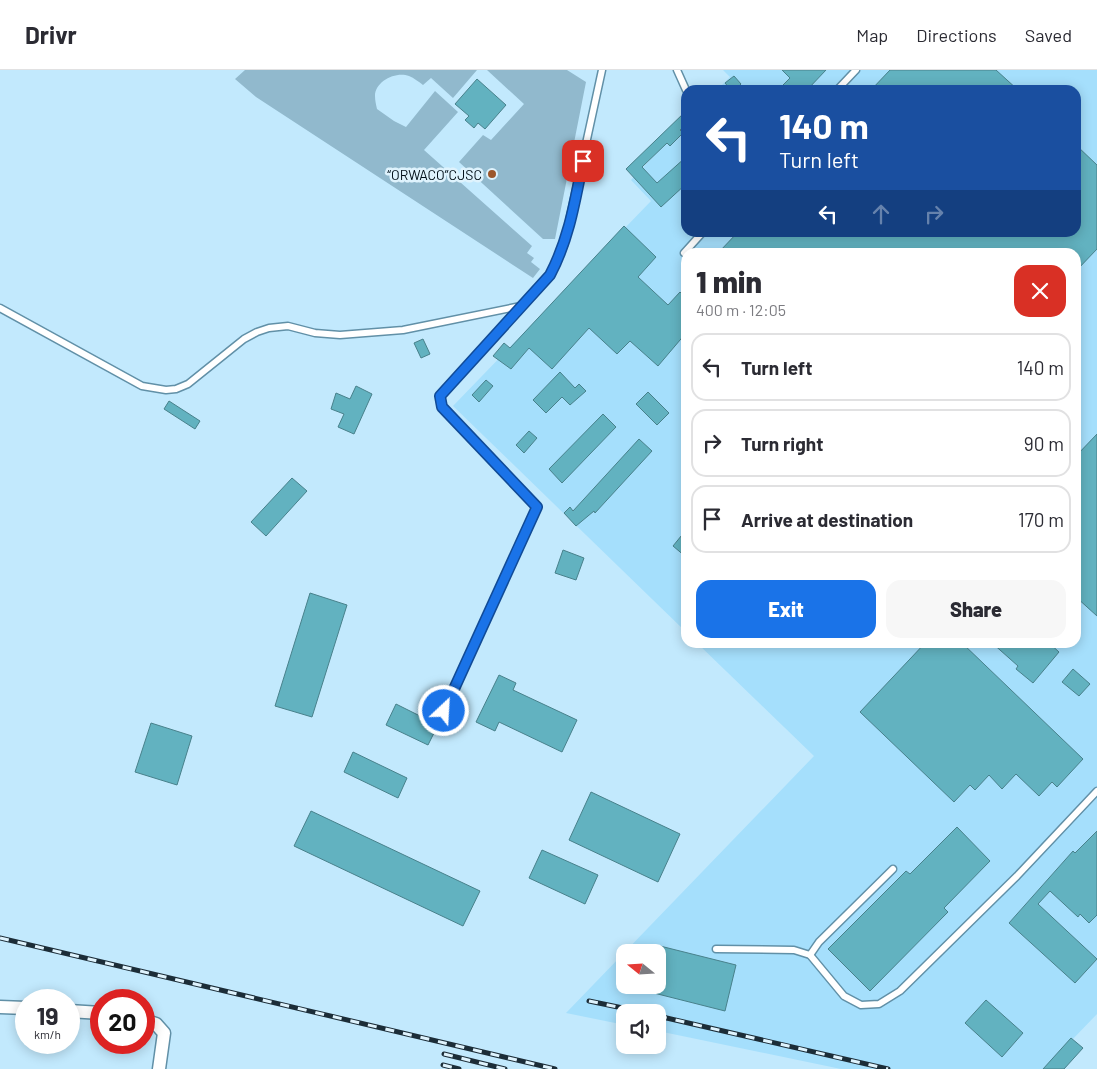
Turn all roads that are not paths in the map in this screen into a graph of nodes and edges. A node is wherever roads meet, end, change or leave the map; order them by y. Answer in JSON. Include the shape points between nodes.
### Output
{"nodes":[{"id":1,"x":602,"y":70,"type":"edge"},
{"id":2,"x":677,"y":70,"type":"edge"},
{"id":3,"x":856,"y":70,"type":"edge"},
{"id":4,"x":684,"y":85,"type":"edge"},
{"id":5,"x":842,"y":85,"type":"edge"},
{"id":6,"x":698,"y":237,"type":"edge"},
{"id":7,"x":689,"y":248,"type":"edge"},
{"id":8,"x":521,"y":306,"type":"junction"},
{"id":9,"x":0,"y":308,"type":"edge"},
{"id":10,"x":444,"y":711,"type":"dead end"},
{"id":11,"x":1097,"y":791,"type":"edge"},
{"id":12,"x":893,"y":869,"type":"dead end"},
{"id":13,"x":716,"y":949,"type":"dead end"},
{"id":14,"x":810,"y":955,"type":"junction"},
{"id":15,"x":0,"y":1007,"type":"edge"},
{"id":16,"x":15,"y":1008,"type":"edge"},
{"id":17,"x":155,"y":1024,"type":"edge"},
{"id":18,"x":159,"y":1069,"type":"edge"}],
"edges":[{"from":1,"to":8,"type":"lane","via":[[564,245],[550,275]]},
{"from":2,"to":4,"type":"lane"},
{"from":3,"to":5,"type":"lane"},
{"from":6,"to":7,"type":"lane"},
{"from":8,"to":9,"type":"lane","via":[[403,330],[340,335],[288,326],[269,328],[244,339],[188,384],[166,390],[142,386]]},
{"from":8,"to":10,"type":"lane","via":[[440,396],[442,407],[537,507]]},
{"from":11,"to":14,"type":"lane","via":[[907,984],[879,1004],[861,1005],[844,996]]},
{"from":12,"to":14,"type":"lane","via":[[819,942]]},
{"from":13,"to":14,"type":"lane","via":[[794,950]]},
{"from":15,"to":16,"type":"street"},
{"from":17,"to":18,"type":"street","via":[[164,1033]]}]}
